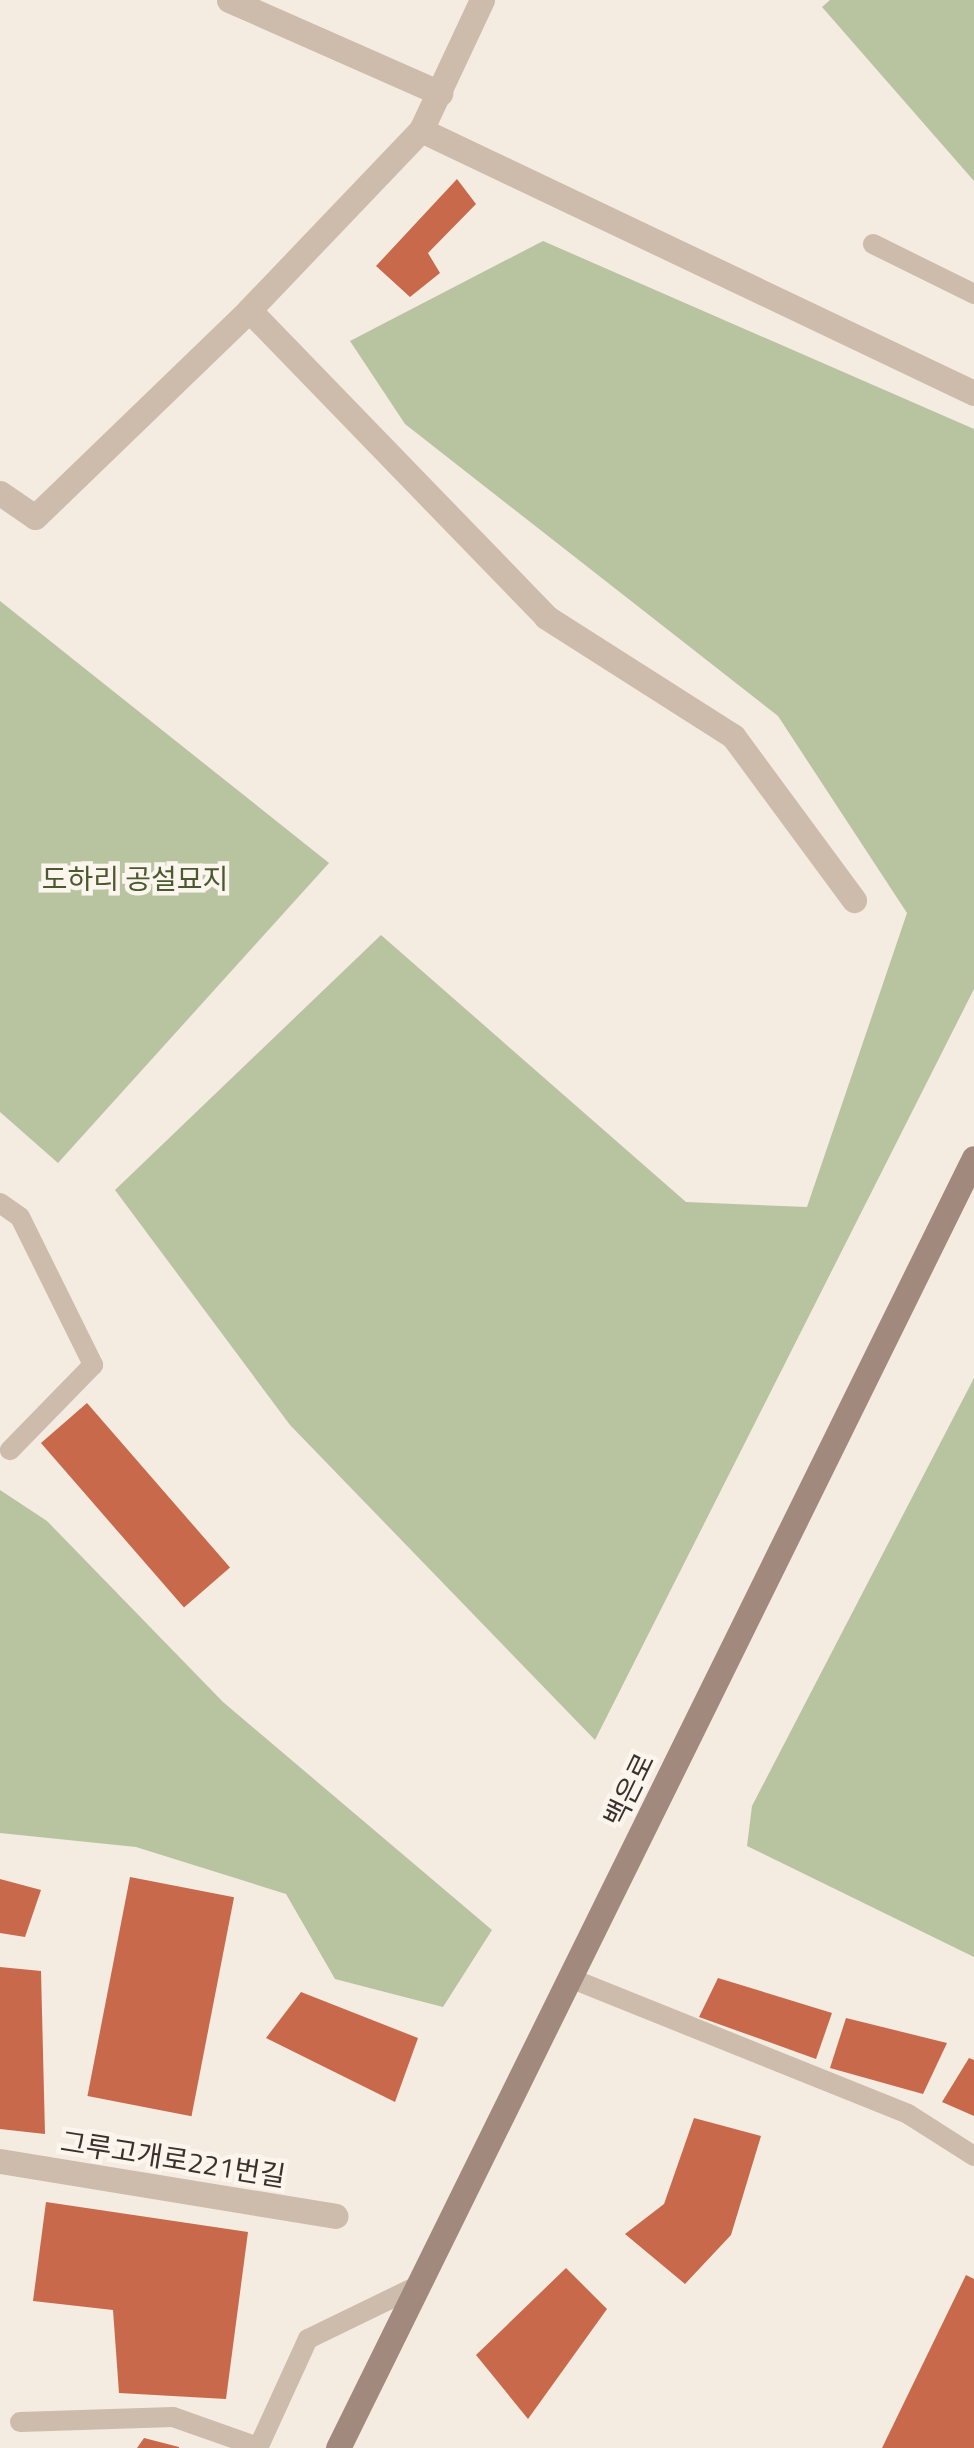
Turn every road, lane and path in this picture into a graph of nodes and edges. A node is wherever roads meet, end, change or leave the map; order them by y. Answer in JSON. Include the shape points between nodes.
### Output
{"nodes":[{"id":1,"x":229,"y":0,"type":"edge"},
{"id":2,"x":482,"y":0,"type":"edge"},
{"id":3,"x":440,"y":93,"type":"junction"},
{"id":4,"x":422,"y":130,"type":"junction"},
{"id":5,"x":873,"y":244,"type":"dead end"},
{"id":6,"x":974,"y":294,"type":"edge"},
{"id":7,"x":249,"y":310,"type":"junction"},
{"id":8,"x":974,"y":392,"type":"edge"},
{"id":9,"x":0,"y":493,"type":"edge"},
{"id":10,"x":854,"y":900,"type":"dead end"},
{"id":11,"x":974,"y":1158,"type":"edge"},
{"id":12,"x":0,"y":1202,"type":"edge"},
{"id":13,"x":10,"y":1450,"type":"dead end"},
{"id":14,"x":570,"y":1978,"type":"junction"},
{"id":15,"x":974,"y":2156,"type":"edge"},
{"id":16,"x":0,"y":2162,"type":"edge"},
{"id":17,"x":336,"y":2216,"type":"dead end"},
{"id":18,"x":419,"y":2285,"type":"junction"},
{"id":19,"x":20,"y":2422,"type":"dead end"},
{"id":20,"x":258,"y":2448,"type":"edge"},
{"id":21,"x":338,"y":2448,"type":"edge"}],
"edges":[{"from":1,"to":3,"type":"street"},
{"from":2,"to":3,"type":"street"},
{"from":3,"to":4,"type":"street"},
{"from":4,"to":7,"type":"street"},
{"from":4,"to":8,"type":"street"},
{"from":5,"to":6,"type":"lane"},
{"from":7,"to":9,"type":"street","via":[[35,517]]},
{"from":7,"to":10,"type":"street","via":[[546,617],[733,736]]},
{"from":11,"to":14,"type":"main road","name":"백은로"},
{"from":12,"to":13,"type":"lane","via":[[20,1217],[93,1365]]},
{"from":14,"to":15,"type":"lane","via":[[908,2114]]},
{"from":14,"to":18,"type":"main road","name":"백은로"},
{"from":16,"to":17,"type":"street","name":"그루고개로221번길"},
{"from":18,"to":20,"type":"lane","via":[[308,2339]]},
{"from":18,"to":21,"type":"main road","name":"백은로"},
{"from":19,"to":20,"type":"lane","via":[[174,2417]]}]}
